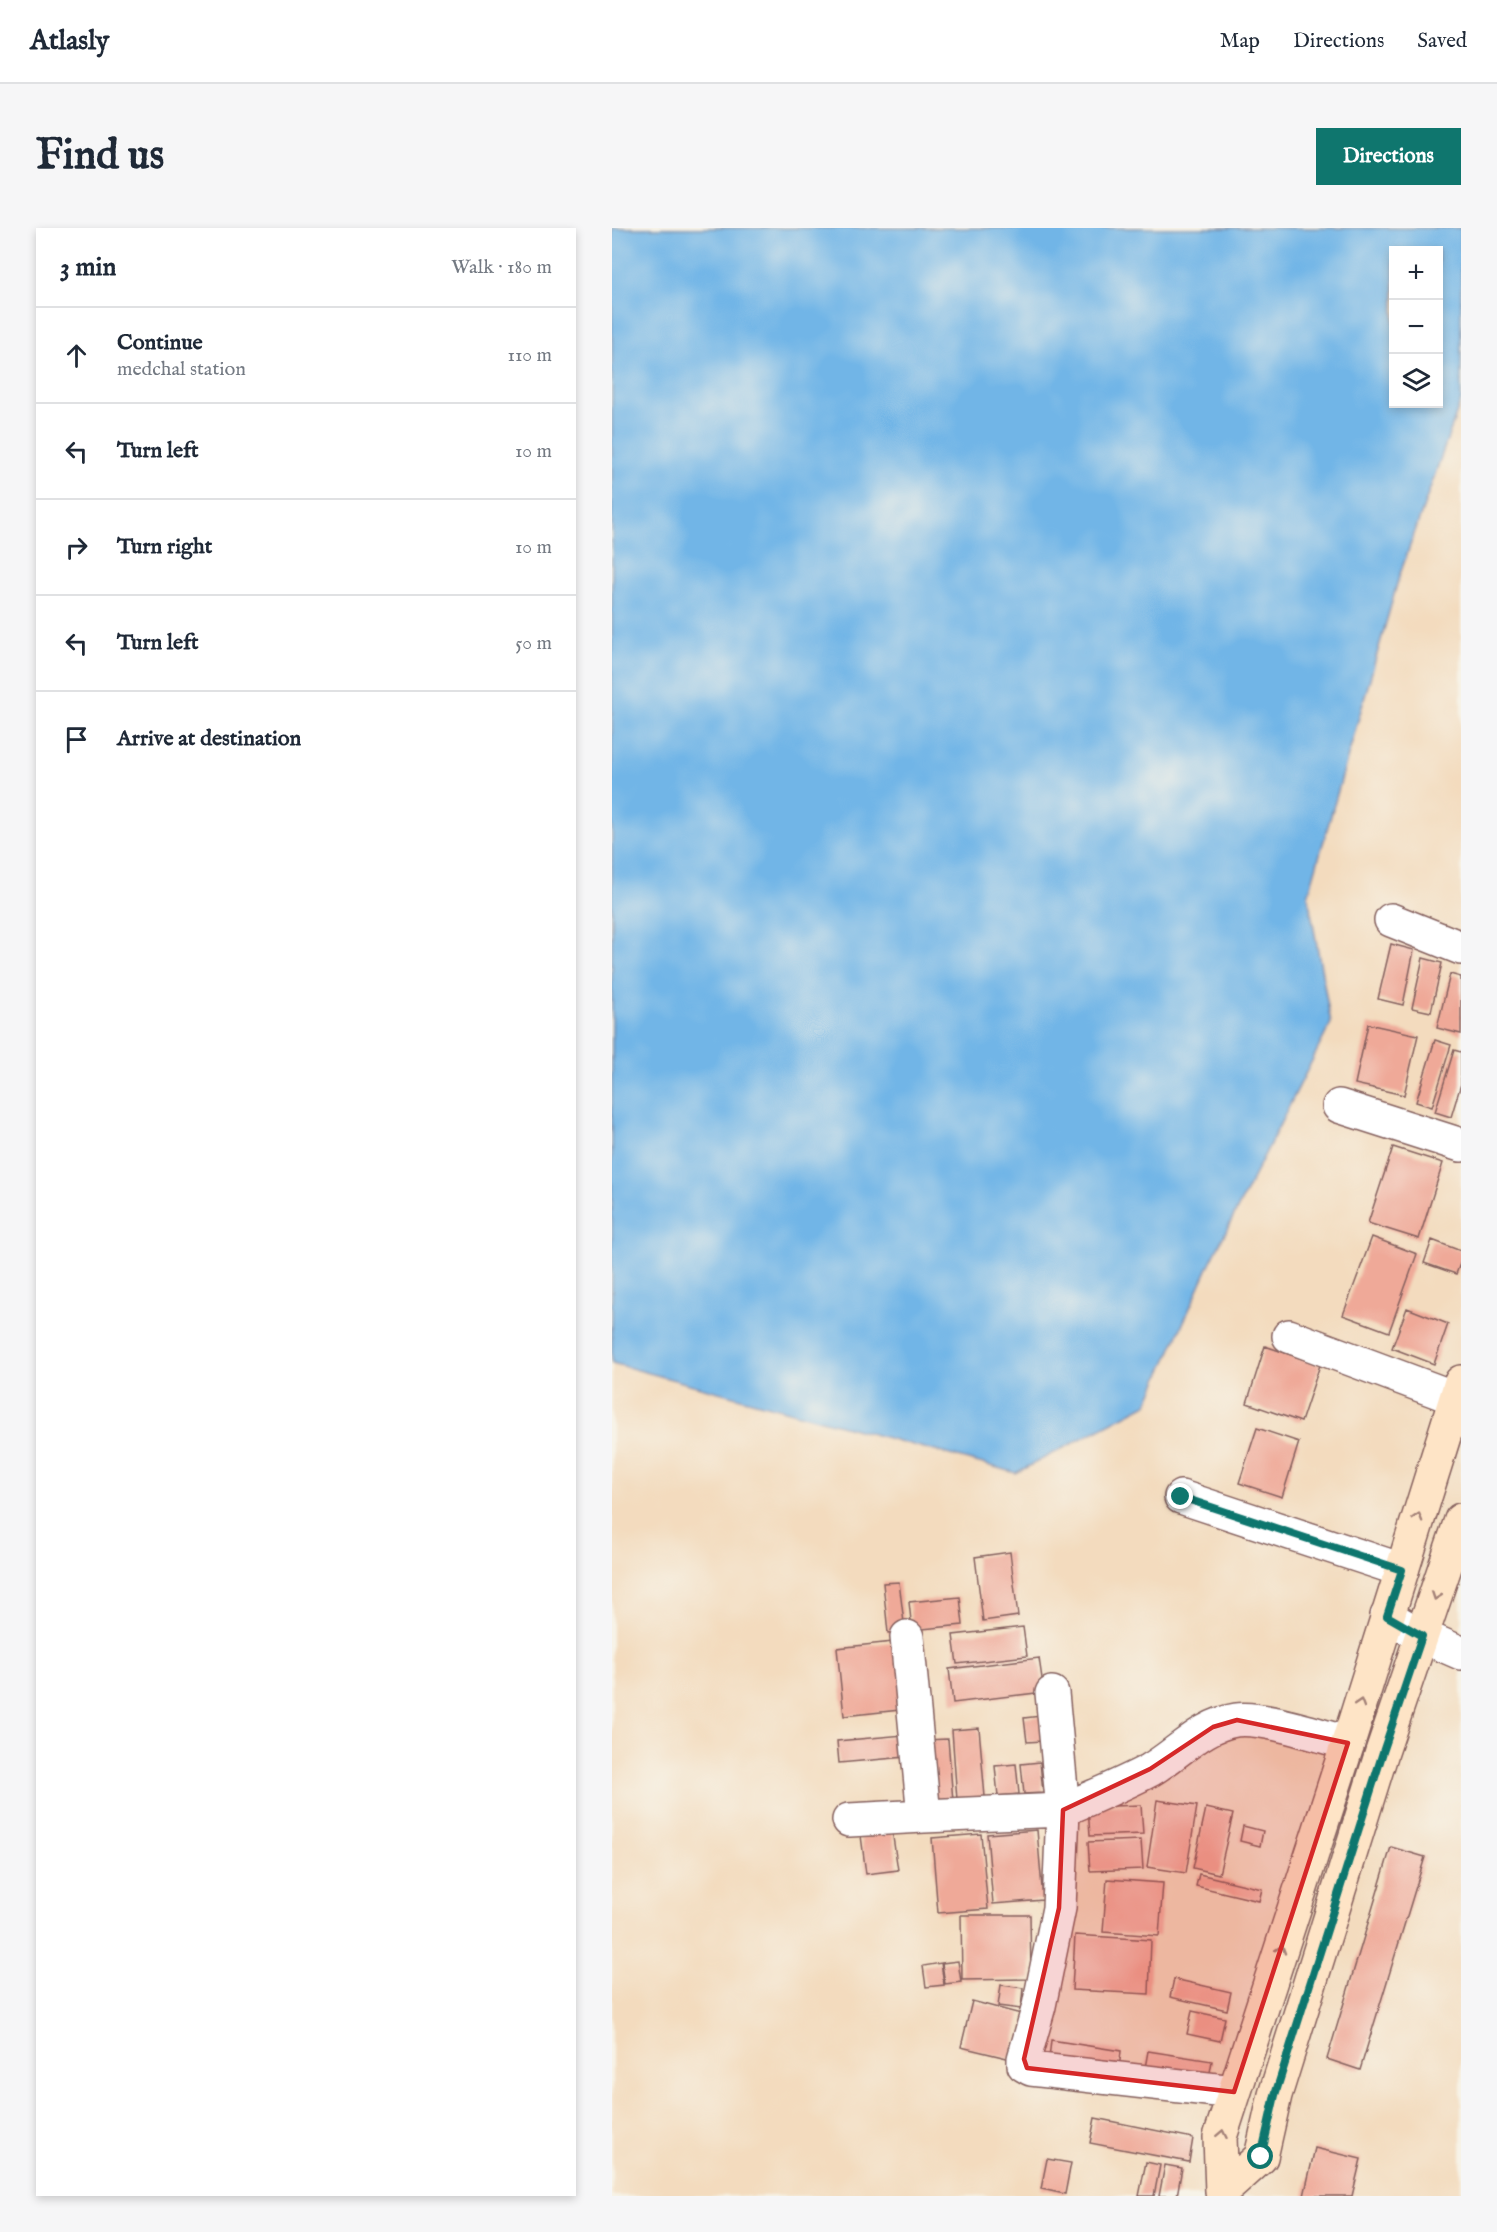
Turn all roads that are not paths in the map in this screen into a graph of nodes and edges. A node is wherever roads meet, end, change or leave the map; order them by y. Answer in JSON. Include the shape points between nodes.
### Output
{"nodes":[{"id":1,"x":1391,"y":920,"type":"dead end"},
{"id":2,"x":1461,"y":948,"type":"edge"},
{"id":3,"x":1339,"y":1106,"type":"dead end"},
{"id":4,"x":1461,"y":1145,"type":"edge"},
{"id":5,"x":1289,"y":1336,"type":"dead end"},
{"id":6,"x":1458,"y":1390,"type":"edge"},
{"id":7,"x":1181,"y":1497,"type":"dead end"},
{"id":8,"x":1461,"y":1521,"type":"edge"},
{"id":9,"x":1402,"y":1570,"type":"junction"},
{"id":10,"x":1387,"y":1616,"type":"junction"},
{"id":11,"x":1422,"y":1636,"type":"junction"},
{"id":12,"x":907,"y":1637,"type":"dead end"},
{"id":13,"x":1461,"y":1653,"type":"edge"},
{"id":14,"x":1052,"y":1693,"type":"dead end"},
{"id":15,"x":1348,"y":1743,"type":"junction"},
{"id":16,"x":1063,"y":1810,"type":"junction"},
{"id":17,"x":924,"y":1816,"type":"junction"},
{"id":18,"x":849,"y":1820,"type":"dead end"},
{"id":19,"x":1234,"y":2092,"type":"junction"},
{"id":20,"x":1221,"y":2194,"type":"edge"}],
"edges":[{"from":1,"to":2,"type":"street"},
{"from":3,"to":4,"type":"street"},
{"from":5,"to":6,"type":"street"},
{"from":9,"to":6,"type":"street","one_way":true},
{"from":7,"to":9,"type":"street"},
{"from":8,"to":11,"type":"street","one_way":true},
{"from":9,"to":10,"type":"street"},
{"from":10,"to":11,"type":"street"},
{"from":15,"to":10,"type":"street","one_way":true},
{"from":11,"to":13,"type":"street"},
{"from":11,"to":20,"type":"street","via":[[1275,2095],[1261,2157]]},
{"from":12,"to":17,"type":"street"},
{"from":14,"to":16,"type":"street"},
{"from":15,"to":16,"type":"street","via":[[1264,1722],[1237,1720],[1213,1727],[1150,1770]]},
{"from":19,"to":15,"type":"street","one_way":true},
{"from":16,"to":17,"type":"street"},
{"from":16,"to":19,"type":"street","via":[[1059,1908],[1024,2065],[1031,2069]]},
{"from":17,"to":18,"type":"street"},
{"from":20,"to":19,"type":"street","one_way":true,"via":[[1220,2137]]}]}
